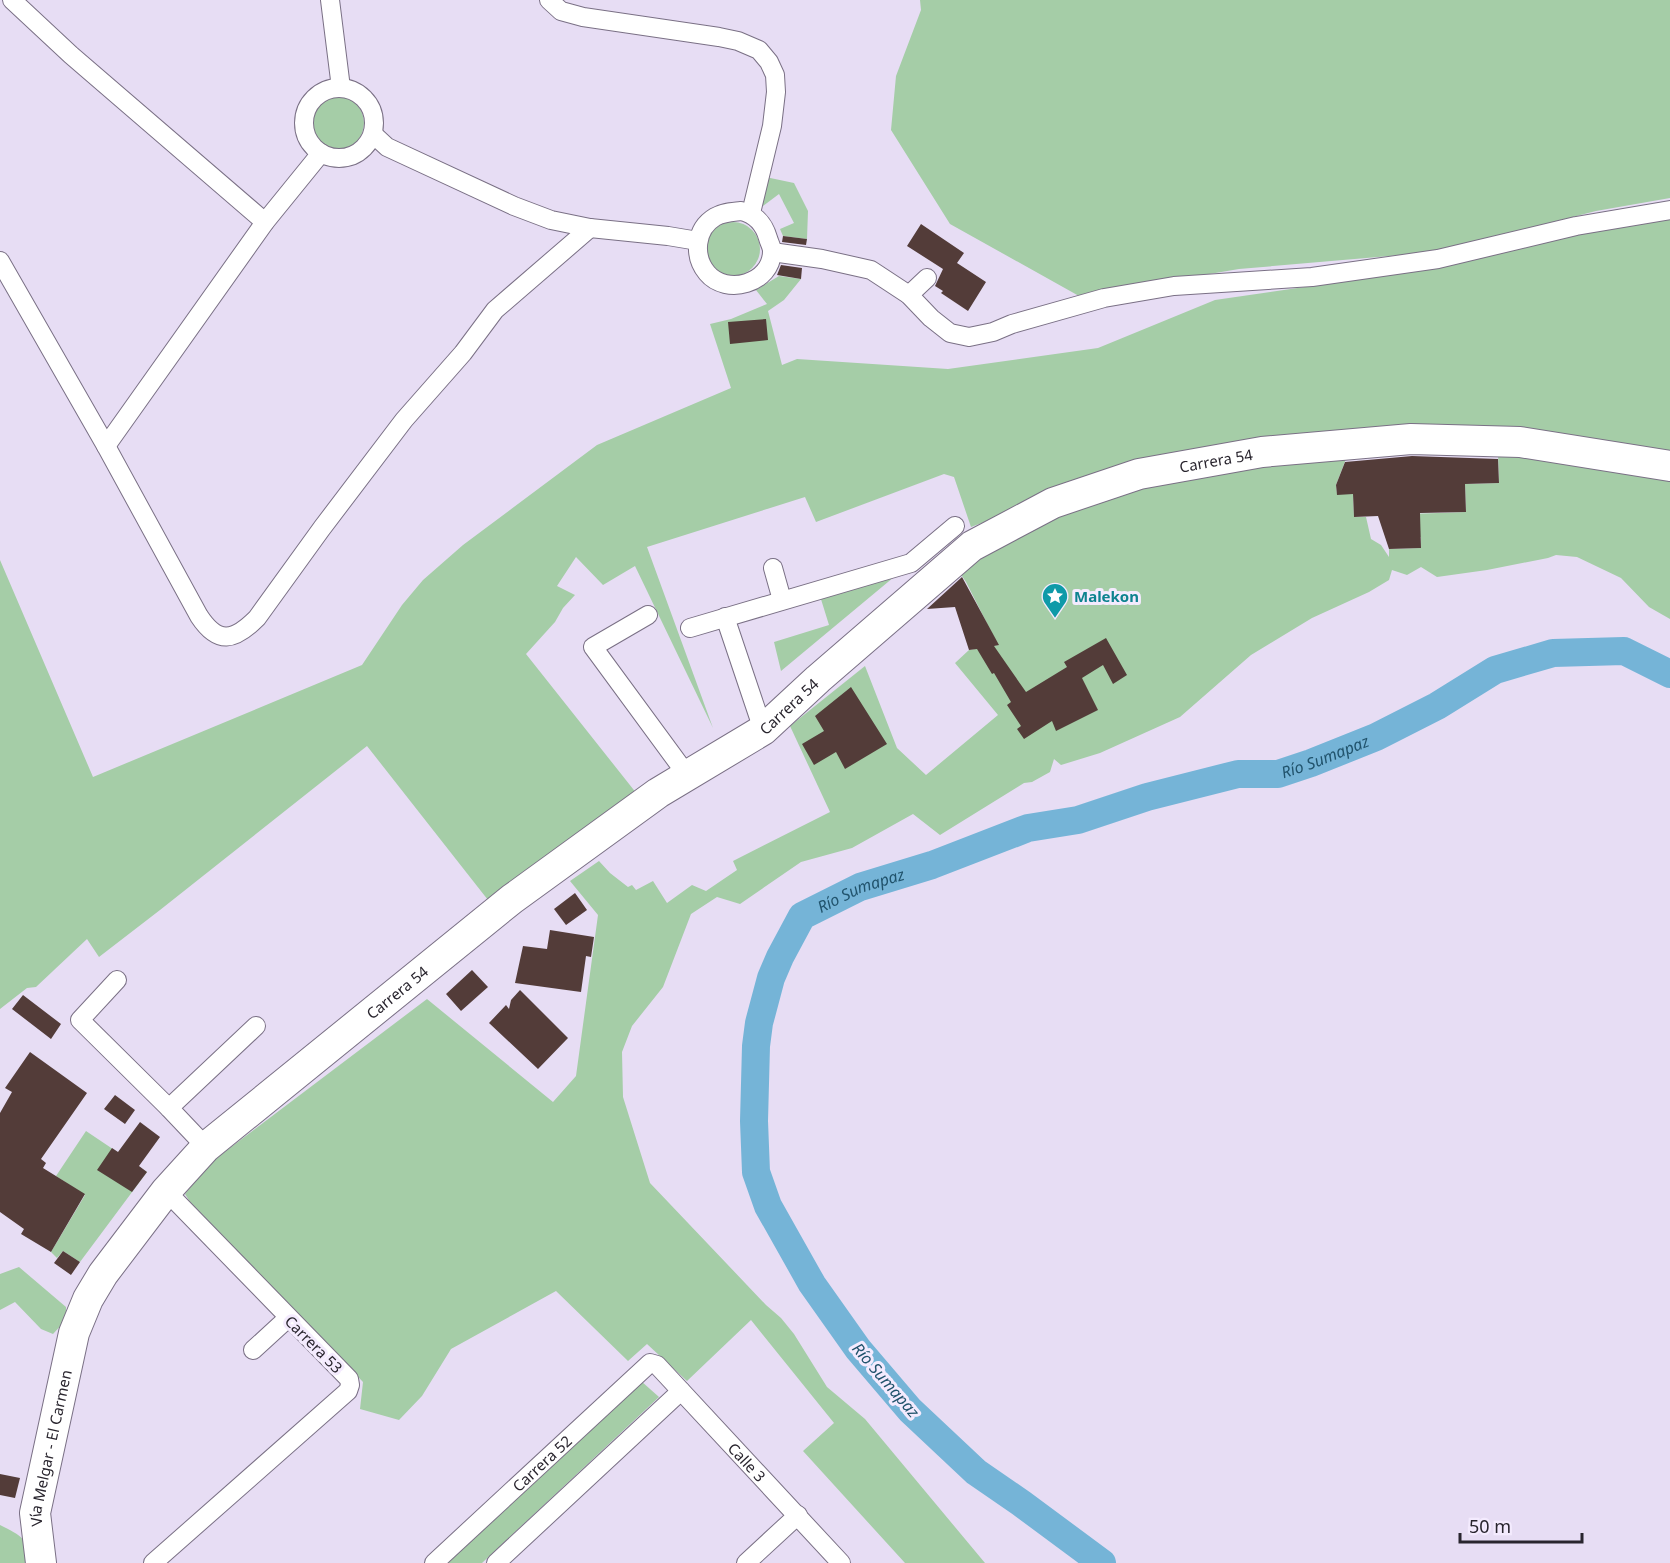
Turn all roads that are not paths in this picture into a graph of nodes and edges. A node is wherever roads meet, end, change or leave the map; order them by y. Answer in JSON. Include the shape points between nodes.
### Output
{"nodes":[{"id":1,"x":12,"y":0,"type":"edge"},
{"id":2,"x":330,"y":0,"type":"edge"},
{"id":3,"x":549,"y":0,"type":"edge"},
{"id":4,"x":341,"y":88,"type":"junction"},
{"id":5,"x":373,"y":134,"type":"junction"},
{"id":6,"x":321,"y":153,"type":"junction"},
{"id":7,"x":1670,"y":210,"type":"edge"},
{"id":8,"x":751,"y":213,"type":"junction"},
{"id":9,"x":265,"y":222,"type":"junction"},
{"id":10,"x":590,"y":228,"type":"junction"},
{"id":11,"x":698,"y":242,"type":"junction"},
{"id":12,"x":772,"y":252,"type":"junction"},
{"id":13,"x":0,"y":261,"type":"edge"},
{"id":14,"x":927,"y":278,"type":"dead end"},
{"id":15,"x":909,"y":295,"type":"junction"},
{"id":16,"x":106,"y":446,"type":"junction"},
{"id":17,"x":1670,"y":466,"type":"edge"},
{"id":18,"x":955,"y":526,"type":"dead end"},
{"id":19,"x":773,"y":568,"type":"dead end"},
{"id":20,"x":782,"y":600,"type":"junction"},
{"id":21,"x":648,"y":615,"type":"dead end"},
{"id":22,"x":725,"y":617,"type":"junction"},
{"id":23,"x":690,"y":627,"type":"dead end"},
{"id":24,"x":763,"y":730,"type":"junction"},
{"id":25,"x":687,"y":775,"type":"junction"},
{"id":26,"x":117,"y":980,"type":"dead end"},
{"id":27,"x":256,"y":1026,"type":"dead end"},
{"id":28,"x":169,"y":1108,"type":"junction"},
{"id":29,"x":206,"y":1147,"type":"junction"},
{"id":30,"x":166,"y":1191,"type":"junction"},
{"id":31,"x":288,"y":1318,"type":"junction"},
{"id":32,"x":74,"y":1333,"type":"joint"},
{"id":33,"x":254,"y":1350,"type":"dead end"},
{"id":34,"x":650,"y":1363,"type":"joint"},
{"id":35,"x":681,"y":1391,"type":"junction"},
{"id":36,"x":798,"y":1515,"type":"junction"},
{"id":37,"x":41,"y":1563,"type":"edge"},
{"id":38,"x":153,"y":1563,"type":"edge"},
{"id":39,"x":434,"y":1563,"type":"edge"},
{"id":40,"x":496,"y":1563,"type":"edge"},
{"id":41,"x":746,"y":1563,"type":"edge"},
{"id":42,"x":841,"y":1563,"type":"edge"}],
"edges":[{"from":1,"to":9,"type":"street"},
{"from":2,"to":4,"type":"street"},
{"from":3,"to":8,"type":"street","via":[[561,10],[583,17],[719,37],[759,50],[775,75],[776,92]]},
{"from":4,"to":5,"type":"street","via":[[352,90],[371,108]]},
{"from":4,"to":6,"type":"street","via":[[320,94],[306,113],[305,131]]},
{"from":5,"to":6,"type":"street","via":[[357,154],[331,158]]},
{"from":5,"to":10,"type":"street","via":[[387,147],[514,206],[551,220]]},
{"from":6,"to":9,"type":"street"},
{"from":7,"to":15,"type":"street","via":[[1576,226],[1438,259],[1312,277],[1174,286],[1104,298],[969,337],[950,333]]},
{"from":8,"to":11,"type":"street","via":[[726,212],[716,216],[707,223]]},
{"from":8,"to":12,"type":"street","via":[[766,229]]},
{"from":9,"to":16,"type":"street"},
{"from":10,"to":11,"type":"street"},
{"from":10,"to":16,"type":"street","via":[[495,310],[464,353],[391,438],[257,618],[231,637],[219,637],[199,616]]},
{"from":11,"to":12,"type":"street","via":[[701,265],[708,275],[730,286],[747,283],[762,274]]},
{"from":12,"to":15,"type":"street","via":[[871,270]]},
{"from":13,"to":16,"type":"street"},
{"from":14,"to":15,"type":"street"},
{"from":17,"to":24,"type":"main road","name":"Carrera 54","via":[[1520,442],[1411,439],[1262,453],[1140,474],[1053,503],[972,546]]},
{"from":18,"to":20,"type":"street","via":[[911,563]]},
{"from":19,"to":20,"type":"street"},
{"from":20,"to":22,"type":"street"},
{"from":21,"to":25,"type":"street","via":[[593,647]]},
{"from":22,"to":23,"type":"street"},
{"from":22,"to":24,"type":"street"},
{"from":24,"to":25,"type":"main road","name":"Carrera 54"},
{"from":25,"to":29,"type":"main road","name":"Carrera 54","via":[[512,899]]},
{"from":26,"to":28,"type":"street","via":[[80,1020]]},
{"from":27,"to":28,"type":"street"},
{"from":28,"to":29,"type":"street"},
{"from":29,"to":30,"type":"main road","name":"Carrera 54"},
{"from":30,"to":31,"type":"street","name":"Carrera 53"},
{"from":30,"to":32,"type":"main road","name":"Carrera 54","via":[[103,1274]]},
{"from":31,"to":33,"type":"street"},
{"from":31,"to":38,"type":"street","name":"Carrera 53","via":[[348,1379],[348,1390]]},
{"from":32,"to":37,"type":"main road","name":"Vía Melgar - El Carmen","via":[[35,1513]]},
{"from":34,"to":35,"type":"street","name":"Calle 3","via":[[657,1365]]},
{"from":34,"to":39,"type":"street","name":"Carrera 52"},
{"from":35,"to":36,"type":"street","name":"Calle 3"},
{"from":35,"to":40,"type":"street"},
{"from":36,"to":41,"type":"street"},
{"from":36,"to":42,"type":"street","name":"Calle 3"}]}
